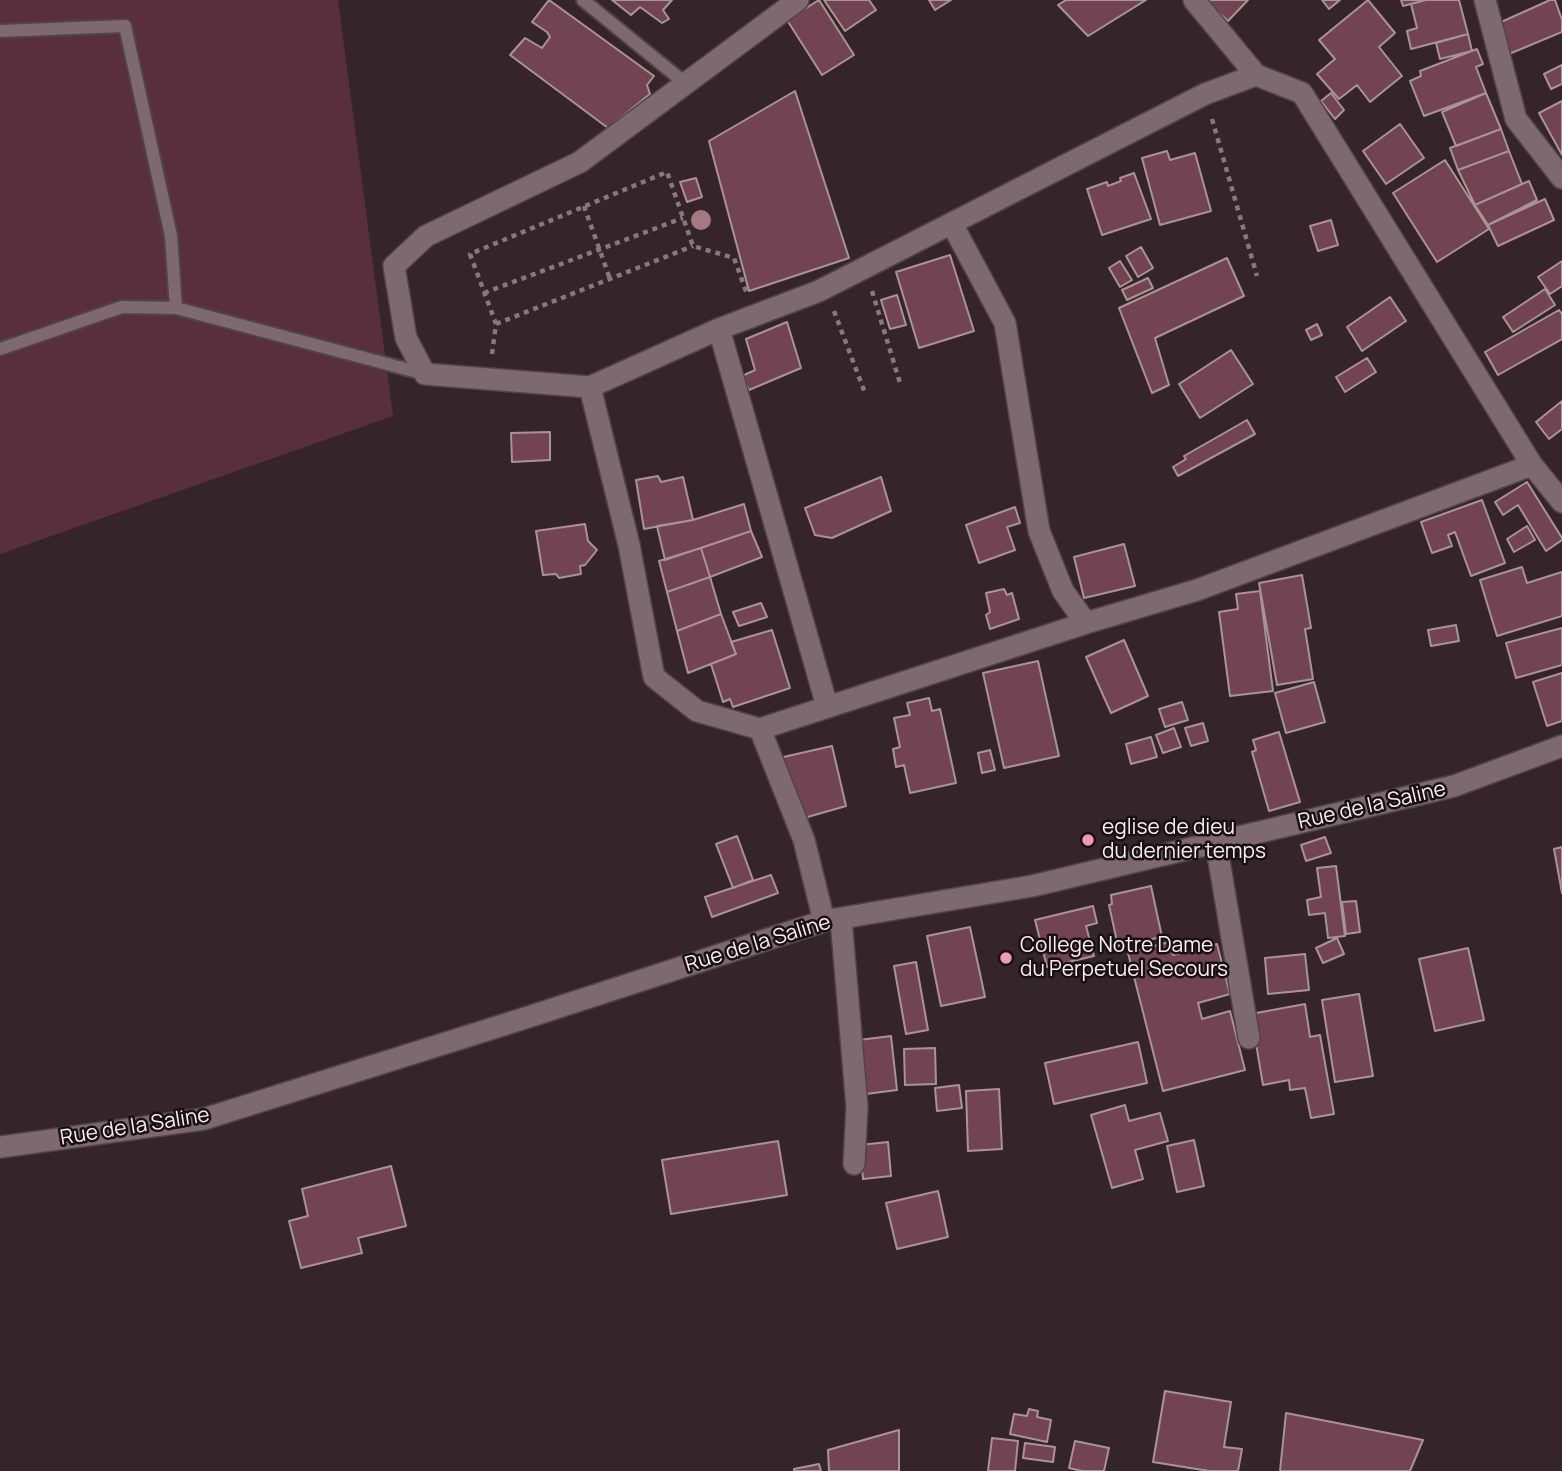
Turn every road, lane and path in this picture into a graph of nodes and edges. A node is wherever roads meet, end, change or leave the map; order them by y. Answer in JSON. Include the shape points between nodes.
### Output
{"nodes":[{"id":1,"x":583,"y":0,"type":"edge"},
{"id":2,"x":798,"y":0,"type":"edge"},
{"id":3,"x":1194,"y":0,"type":"edge"},
{"id":4,"x":1485,"y":0,"type":"edge"},
{"id":5,"x":0,"y":31,"type":"edge"},
{"id":6,"x":1255,"y":75,"type":"junction"},
{"id":7,"x":685,"y":83,"type":"junction"},
{"id":8,"x":1205,"y":94,"type":"junction"},
{"id":9,"x":1562,"y":178,"type":"edge"},
{"id":10,"x":584,"y":206,"type":"junction"},
{"id":11,"x":683,"y":218,"type":"junction"},
{"id":12,"x":952,"y":224,"type":"junction"},
{"id":13,"x":693,"y":246,"type":"junction"},
{"id":14,"x":599,"y":250,"type":"junction"},
{"id":15,"x":865,"y":266,"type":"junction"},
{"id":16,"x":1257,"y":276,"type":"dead end"},
{"id":17,"x":610,"y":279,"type":"junction"},
{"id":18,"x":819,"y":291,"type":"junction"},
{"id":19,"x":484,"y":293,"type":"junction"},
{"id":20,"x":176,"y":307,"type":"junction"},
{"id":21,"x":754,"y":314,"type":"junction"},
{"id":22,"x":496,"y":324,"type":"junction"},
{"id":23,"x":719,"y":329,"type":"junction"},
{"id":24,"x":0,"y":349,"type":"edge"},
{"id":25,"x":425,"y":374,"type":"junction"},
{"id":26,"x":490,"y":379,"type":"junction"},
{"id":27,"x":900,"y":383,"type":"dead end"},
{"id":28,"x":590,"y":387,"type":"junction"},
{"id":29,"x":865,"y":393,"type":"dead end"},
{"id":30,"x":1532,"y":465,"type":"junction"},
{"id":31,"x":1562,"y":502,"type":"edge"},
{"id":32,"x":1086,"y":623,"type":"junction"},
{"id":33,"x":827,"y":706,"type":"junction"},
{"id":34,"x":760,"y":729,"type":"junction"},
{"id":35,"x":1562,"y":746,"type":"edge"},
{"id":36,"x":1216,"y":843,"type":"junction"},
{"id":37,"x":832,"y":920,"type":"junction"},
{"id":38,"x":1249,"y":1038,"type":"dead end"},
{"id":39,"x":0,"y":1147,"type":"edge"},
{"id":40,"x":854,"y":1164,"type":"dead end"}],
"edges":[{"from":1,"to":7,"type":"lane"},
{"from":2,"to":7,"type":"street"},
{"from":3,"to":6,"type":"street"},
{"from":4,"to":9,"type":"street","via":[[1516,119]]},
{"from":5,"to":20,"type":"lane","via":[[125,26],[172,236]]},
{"from":6,"to":8,"type":"street"},
{"from":6,"to":30,"type":"street","via":[[1302,93]]},
{"from":7,"to":25,"type":"street","via":[[580,162],[426,236],[394,266],[406,338]]},
{"from":8,"to":12,"type":"street"},
{"from":8,"to":16,"type":"path"},
{"from":10,"to":11,"type":"path","via":[[667,172]]},
{"from":10,"to":14,"type":"path"},
{"from":10,"to":19,"type":"path","via":[[470,254]]},
{"from":11,"to":13,"type":"path"},
{"from":11,"to":14,"type":"path"},
{"from":12,"to":15,"type":"street"},
{"from":12,"to":32,"type":"street","via":[[1005,323],[1039,531],[1063,591]]},
{"from":13,"to":17,"type":"path"},
{"from":13,"to":21,"type":"path","via":[[734,258]]},
{"from":14,"to":17,"type":"path"},
{"from":14,"to":19,"type":"path"},
{"from":15,"to":18,"type":"street"},
{"from":15,"to":27,"type":"path"},
{"from":17,"to":22,"type":"path"},
{"from":18,"to":21,"type":"street"},
{"from":18,"to":29,"type":"path","via":[[837,314]]},
{"from":19,"to":22,"type":"path"},
{"from":20,"to":24,"type":"lane","via":[[122,307]]},
{"from":20,"to":25,"type":"lane"},
{"from":21,"to":23,"type":"street"},
{"from":22,"to":26,"type":"path"},
{"from":23,"to":28,"type":"street"},
{"from":23,"to":33,"type":"street"},
{"from":25,"to":26,"type":"street"},
{"from":26,"to":28,"type":"street"},
{"from":28,"to":34,"type":"street","via":[[629,545],[654,677],[697,711]]},
{"from":30,"to":31,"type":"street"},
{"from":30,"to":32,"type":"street","via":[[1197,590]]},
{"from":32,"to":33,"type":"street"},
{"from":33,"to":34,"type":"street"},
{"from":34,"to":37,"type":"street"},
{"from":35,"to":36,"type":"street","name":"Rue de la Saline","via":[[1454,786]]},
{"from":36,"to":37,"type":"street","name":"Rue de la Saline","via":[[1032,886]]},
{"from":36,"to":38,"type":"street"},
{"from":37,"to":39,"type":"street","name":"Rue de la Saline","via":[[204,1119]]},
{"from":37,"to":40,"type":"street","via":[[857,1107]]}]}
